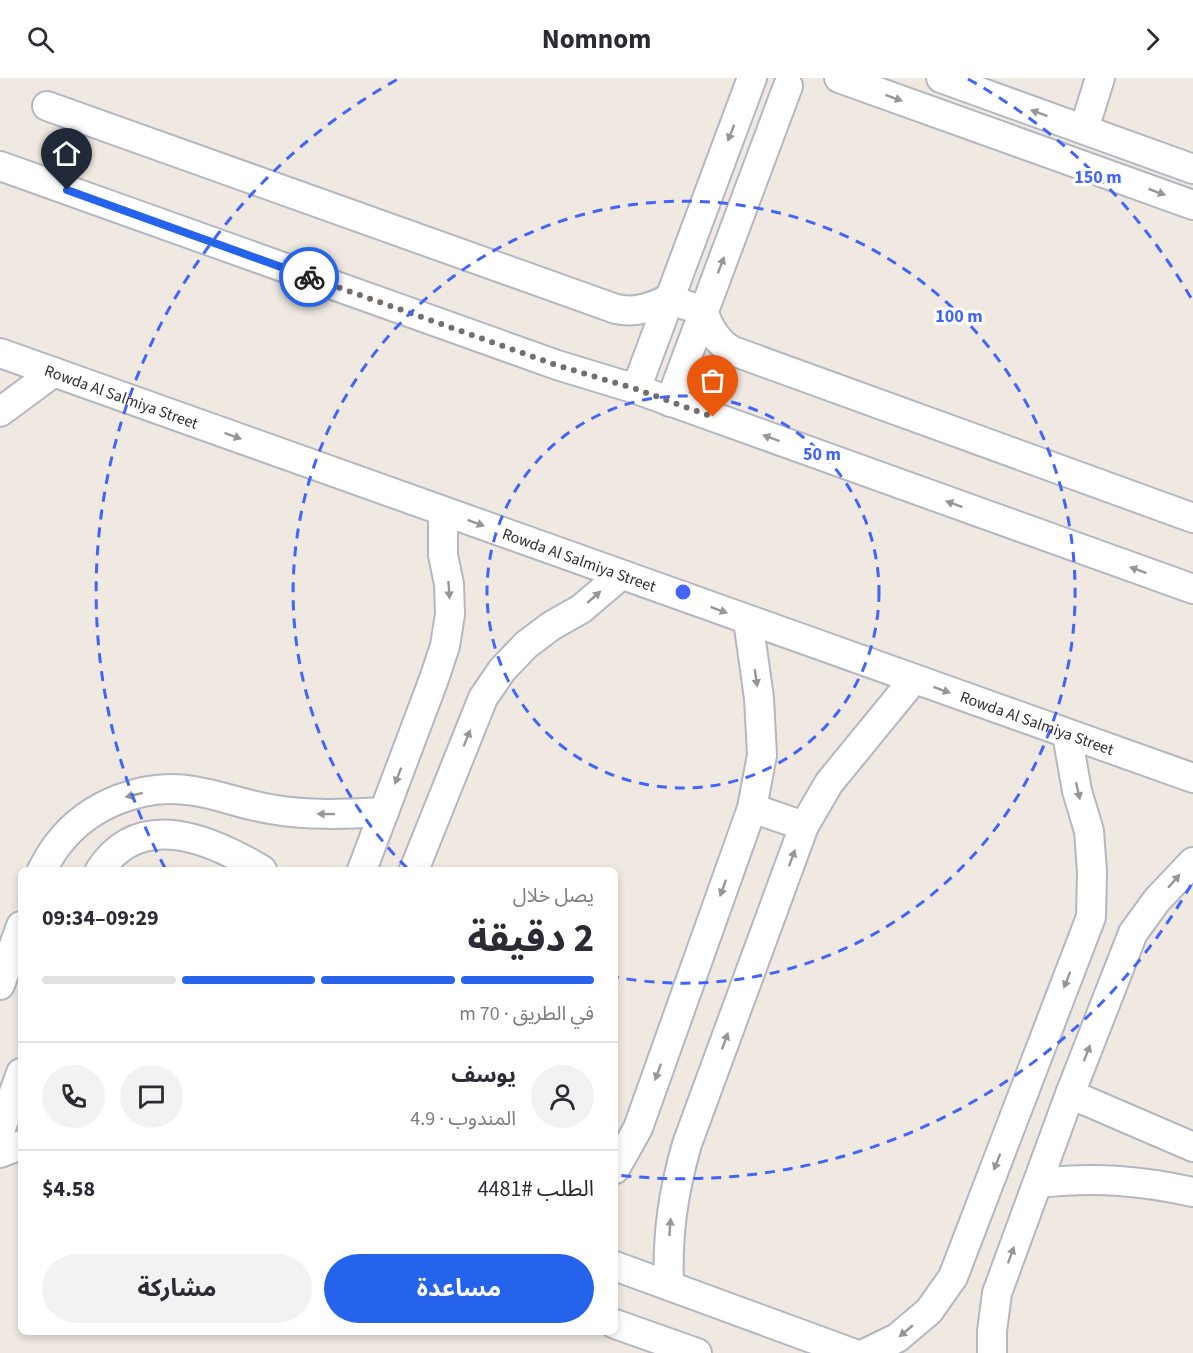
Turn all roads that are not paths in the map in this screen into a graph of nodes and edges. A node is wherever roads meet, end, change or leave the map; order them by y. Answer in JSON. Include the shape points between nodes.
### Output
{"nodes":[{"id":1,"x":752,"y":78,"type":"edge"},
{"id":2,"x":839,"y":78,"type":"edge"},
{"id":3,"x":941,"y":78,"type":"edge"},
{"id":4,"x":1100,"y":78,"type":"edge"},
{"id":5,"x":788,"y":81,"type":"edge"},
{"id":6,"x":47,"y":106,"type":"dead end"},
{"id":7,"x":1084,"y":129,"type":"junction"},
{"id":8,"x":0,"y":166,"type":"edge"},
{"id":9,"x":1193,"y":169,"type":"edge"},
{"id":10,"x":1193,"y":205,"type":"edge"},
{"id":11,"x":668,"y":299,"type":"junction"},
{"id":12,"x":703,"y":311,"type":"junction"},
{"id":13,"x":0,"y":353,"type":"edge"},
{"id":14,"x":54,"y":372,"type":"junction"},
{"id":15,"x":636,"y":389,"type":"junction"},
{"id":16,"x":670,"y":402,"type":"junction"},
{"id":17,"x":0,"y":412,"type":"edge"},
{"id":18,"x":443,"y":511,"type":"junction"},
{"id":19,"x":1193,"y":519,"type":"edge"},
{"id":20,"x":621,"y":575,"type":"junction"},
{"id":21,"x":1193,"y":589,"type":"edge"},
{"id":22,"x":748,"y":620,"type":"junction"},
{"id":23,"x":914,"y":679,"type":"junction"},
{"id":24,"x":1067,"y":734,"type":"junction"},
{"id":25,"x":1193,"y":778,"type":"edge"},
{"id":26,"x":752,"y":808,"type":"junction"},
{"id":27,"x":384,"y":812,"type":"junction"},
{"id":28,"x":804,"y":826,"type":"junction"},
{"id":29,"x":1193,"y":862,"type":"edge"},
{"id":30,"x":44,"y":867,"type":"edge"},
{"id":31,"x":102,"y":867,"type":"edge"},
{"id":32,"x":257,"y":867,"type":"edge"},
{"id":33,"x":363,"y":867,"type":"edge"},
{"id":34,"x":415,"y":867,"type":"edge"},
{"id":35,"x":1091,"y":917,"type":"junction"},
{"id":36,"x":1133,"y":933,"type":"junction"},
{"id":37,"x":18,"y":934,"type":"edge"},
{"id":38,"x":0,"y":985,"type":"edge"},
{"id":39,"x":18,"y":1081,"type":"edge"},
{"id":40,"x":1070,"y":1094,"type":"junction"},
{"id":41,"x":0,"y":1131,"type":"edge"},
{"id":42,"x":18,"y":1146,"type":"edge"},
{"id":43,"x":1193,"y":1147,"type":"edge"},
{"id":44,"x":0,"y":1153,"type":"edge"},
{"id":45,"x":618,"y":1164,"type":"edge"},
{"id":46,"x":1038,"y":1182,"type":"junction"},
{"id":47,"x":1193,"y":1192,"type":"edge"},
{"id":48,"x":618,"y":1267,"type":"edge"},
{"id":49,"x":953,"y":1277,"type":"junction"},
{"id":50,"x":669,"y":1285,"type":"junction"},
{"id":51,"x":997,"y":1293,"type":"junction"},
{"id":52,"x":618,"y":1325,"type":"edge"},
{"id":53,"x":697,"y":1353,"type":"edge"},
{"id":54,"x":852,"y":1353,"type":"edge"},
{"id":55,"x":866,"y":1353,"type":"edge"},
{"id":56,"x":992,"y":1353,"type":"edge"}],
"edges":[{"from":1,"to":11,"type":"street","one_way":true},
{"from":2,"to":10,"type":"street","one_way":true},
{"from":7,"to":3,"type":"street","one_way":true},
{"from":4,"to":7,"type":"street"},
{"from":12,"to":5,"type":"street","one_way":true},
{"from":6,"to":11,"type":"street","via":[[616,309],[637,310]]},
{"from":7,"to":9,"type":"street"},
{"from":8,"to":15,"type":"street","via":[[556,365]]},
{"from":11,"to":12,"type":"street"},
{"from":11,"to":15,"type":"street"},
{"from":12,"to":16,"type":"street"},
{"from":12,"to":19,"type":"street","via":[[717,339],[733,351]]},
{"from":13,"to":14,"type":"street","name":"Rowda Al Salmiya Street"},
{"from":14,"to":17,"type":"street"},
{"from":14,"to":18,"type":"street","name":"Rowda Al Salmiya Street","one_way":true},
{"from":15,"to":16,"type":"street"},
{"from":21,"to":16,"type":"street","one_way":true},
{"from":18,"to":20,"type":"street","name":"Rowda Al Salmiya Street","one_way":true},
{"from":18,"to":27,"type":"street","one_way":true,"via":[[450,614],[445,646]]},
{"from":20,"to":22,"type":"street","name":"Rowda Al Salmiya Street","one_way":true},
{"from":34,"to":20,"type":"street","one_way":true,"via":[[483,698],[502,670],[526,645],[581,609]]},
{"from":22,"to":23,"type":"street","name":"Rowda Al Salmiya Street"},
{"from":22,"to":26,"type":"street","one_way":true,"via":[[762,755]]},
{"from":23,"to":24,"type":"street","name":"Rowda Al Salmiya Street","one_way":true},
{"from":23,"to":28,"type":"street","via":[[829,783]]},
{"from":24,"to":25,"type":"street","name":"Rowda Al Salmiya Street"},
{"from":24,"to":35,"type":"street","one_way":true,"via":[[1089,831]]},
{"from":26,"to":28,"type":"street"},
{"from":26,"to":45,"type":"street","one_way":true,"via":[[638,1128]]},
{"from":27,"to":30,"type":"street","one_way":true,"via":[[305,813],[236,803],[193,790],[155,790],[119,798],[86,816],[59,842]]},
{"from":27,"to":33,"type":"street"},
{"from":50,"to":28,"type":"street","one_way":true,"via":[[671,1214],[680,1167]]},
{"from":36,"to":29,"type":"street","one_way":true},
{"from":31,"to":32,"type":"street","via":[[124,846],[150,834],[179,834],[213,845]]},
{"from":35,"to":36,"type":"street"},
{"from":35,"to":49,"type":"street","one_way":true},
{"from":40,"to":36,"type":"street","one_way":true},
{"from":37,"to":38,"type":"street"},
{"from":39,"to":41,"type":"street"},
{"from":40,"to":43,"type":"street"},
{"from":40,"to":46,"type":"street"},
{"from":42,"to":44,"type":"street"},
{"from":46,"to":47,"type":"street","via":[[1117,1179]]},
{"from":51,"to":46,"type":"street","one_way":true},
{"from":48,"to":50,"type":"street"},
{"from":49,"to":51,"type":"street"},
{"from":49,"to":55,"type":"street","one_way":true,"via":[[929,1311],[897,1338]]},
{"from":50,"to":54,"type":"street"},
{"from":51,"to":56,"type":"street"},
{"from":52,"to":53,"type":"street"}]}
